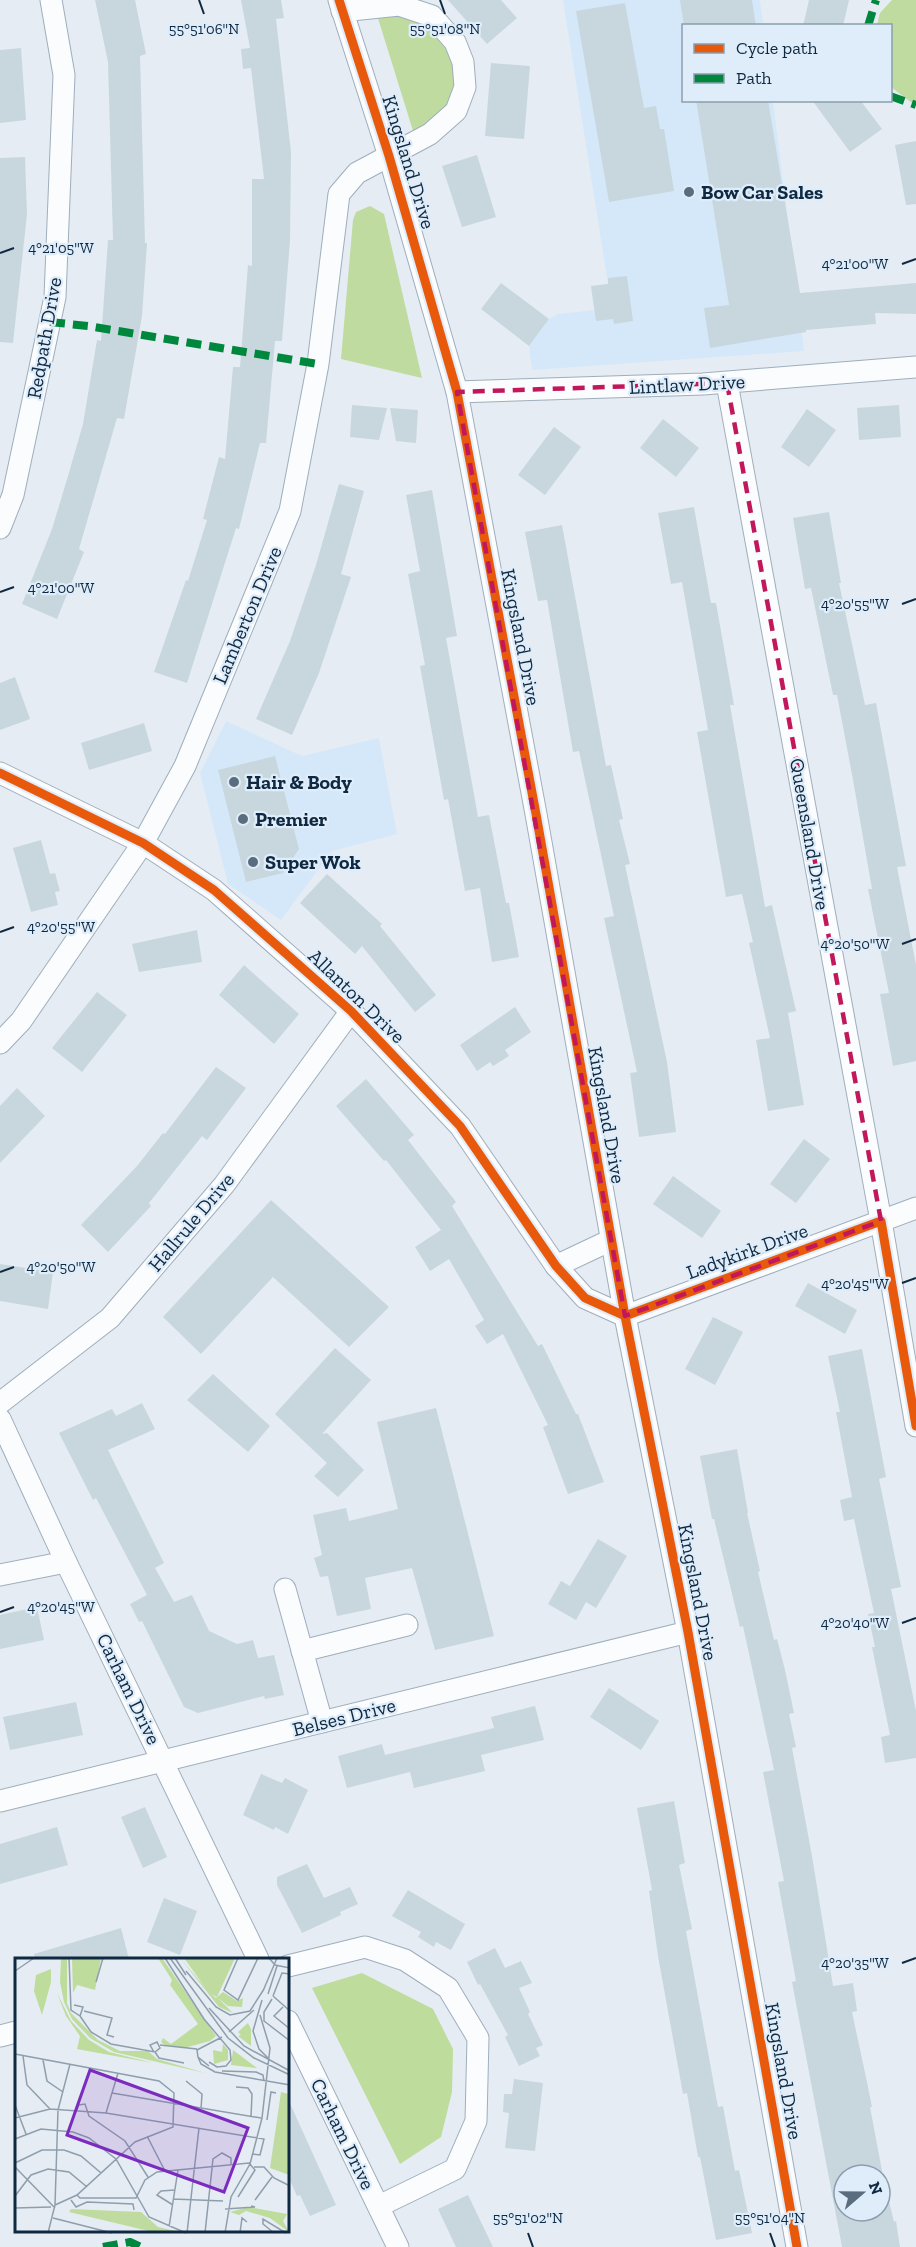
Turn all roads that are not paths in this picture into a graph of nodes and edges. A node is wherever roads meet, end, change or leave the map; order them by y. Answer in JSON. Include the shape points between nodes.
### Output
{"nodes":[{"id":1,"x":51,"y":0,"type":"edge"},
{"id":2,"x":341,"y":6,"type":"edge"},
{"id":3,"x":389,"y":156,"type":"junction"},
{"id":4,"x":916,"y":367,"type":"edge"},
{"id":5,"x":727,"y":383,"type":"junction"},
{"id":6,"x":457,"y":392,"type":"junction"},
{"id":7,"x":0,"y":528,"type":"edge"},
{"id":8,"x":0,"y":772,"type":"edge"},
{"id":9,"x":143,"y":843,"type":"junction"},
{"id":10,"x":351,"y":1011,"type":"junction"},
{"id":11,"x":0,"y":1043,"type":"edge"},
{"id":12,"x":916,"y":1208,"type":"edge"},
{"id":13,"x":881,"y":1221,"type":"junction"},
{"id":14,"x":611,"y":1240,"type":"junction"},
{"id":15,"x":556,"y":1266,"type":"junction"},
{"id":16,"x":625,"y":1316,"type":"junction"},
{"id":17,"x":0,"y":1402,"type":"edge"},
{"id":18,"x":0,"y":1419,"type":"edge"},
{"id":19,"x":916,"y":1426,"type":"edge"},
{"id":20,"x":66,"y":1562,"type":"junction"},
{"id":21,"x":0,"y":1575,"type":"edge"},
{"id":22,"x":285,"y":1589,"type":"dead end"},
{"id":23,"x":407,"y":1625,"type":"dead end"},
{"id":24,"x":688,"y":1632,"type":"junction"},
{"id":25,"x":302,"y":1651,"type":"junction"},
{"id":26,"x":322,"y":1722,"type":"junction"},
{"id":27,"x":164,"y":1761,"type":"junction"},
{"id":28,"x":0,"y":1801,"type":"edge"},
{"id":29,"x":258,"y":1958,"type":"edge"},
{"id":30,"x":290,"y":1966,"type":"edge"},
{"id":31,"x":290,"y":2025,"type":"edge"},
{"id":32,"x":15,"y":2032,"type":"edge"},
{"id":33,"x":0,"y":2036,"type":"edge"},
{"id":34,"x":379,"y":2206,"type":"junction"},
{"id":35,"x":398,"y":2247,"type":"edge"},
{"id":36,"x":797,"y":2247,"type":"edge"}],
"edges":[{"from":1,"to":7,"type":"street","name":"Redpath Drive","via":[[64,75],[55,297],[13,495]]},
{"from":2,"to":3,"type":"street","name":"Kingsland Drive"},
{"from":2,"to":3,"type":"street","name":"Lamberton Drive","via":[[399,5],[432,16],[455,42],[463,62],[465,87],[456,111],[430,134]]},
{"from":3,"to":6,"type":"street","name":"Kingsland Drive"},
{"from":3,"to":9,"type":"street","name":"Lamberton Drive","via":[[357,173],[339,194],[318,364],[291,511],[184,766]]},
{"from":4,"to":5,"type":"street","name":"Lintlaw Drive"},
{"from":5,"to":6,"type":"street","name":"Lintlaw Drive"},
{"from":5,"to":13,"type":"street","name":"Queensland Drive"},
{"from":6,"to":14,"type":"street","name":"Kingsland Drive"},
{"from":8,"to":9,"type":"street","name":"Allanton Drive"},
{"from":9,"to":10,"type":"street","name":"Allanton Drive","via":[[214,890]]},
{"from":9,"to":11,"type":"street","name":"Lamberton Drive","via":[[21,1021]]},
{"from":10,"to":15,"type":"street","name":"Allanton Drive","via":[[460,1126]]},
{"from":10,"to":17,"type":"street","name":"Hallrule Drive","via":[[224,1185],[110,1318]]},
{"from":12,"to":13,"type":"street","name":"Ladykirk Drive"},
{"from":13,"to":16,"type":"street","name":"Ladykirk Drive"},
{"from":13,"to":19,"type":"street","name":"Queensland Drive"},
{"from":14,"to":15,"type":"street"},
{"from":14,"to":16,"type":"street","name":"Kingsland Drive"},
{"from":15,"to":16,"type":"street","name":"Allanton Drive","via":[[585,1298]]},
{"from":16,"to":24,"type":"street","name":"Kingsland Drive"},
{"from":18,"to":20,"type":"street","name":"Carham Drive"},
{"from":20,"to":21,"type":"street"},
{"from":20,"to":27,"type":"street","name":"Carham Drive"},
{"from":22,"to":25,"type":"street"},
{"from":23,"to":25,"type":"street"},
{"from":24,"to":26,"type":"street","name":"Belses Drive"},
{"from":24,"to":36,"type":"street","name":"Kingsland Drive"},
{"from":25,"to":26,"type":"street"},
{"from":26,"to":27,"type":"street","name":"Belses Drive"},
{"from":27,"to":28,"type":"street","name":"Belses Drive"},
{"from":27,"to":29,"type":"street","name":"Carham Drive"},
{"from":30,"to":34,"type":"street","via":[[365,1947],[405,1960],[448,1988],[478,2038],[476,2121],[455,2169]]},
{"from":31,"to":34,"type":"street","name":"Carham Drive"},
{"from":32,"to":33,"type":"street"},
{"from":34,"to":35,"type":"street","name":"Carham Drive"}]}
